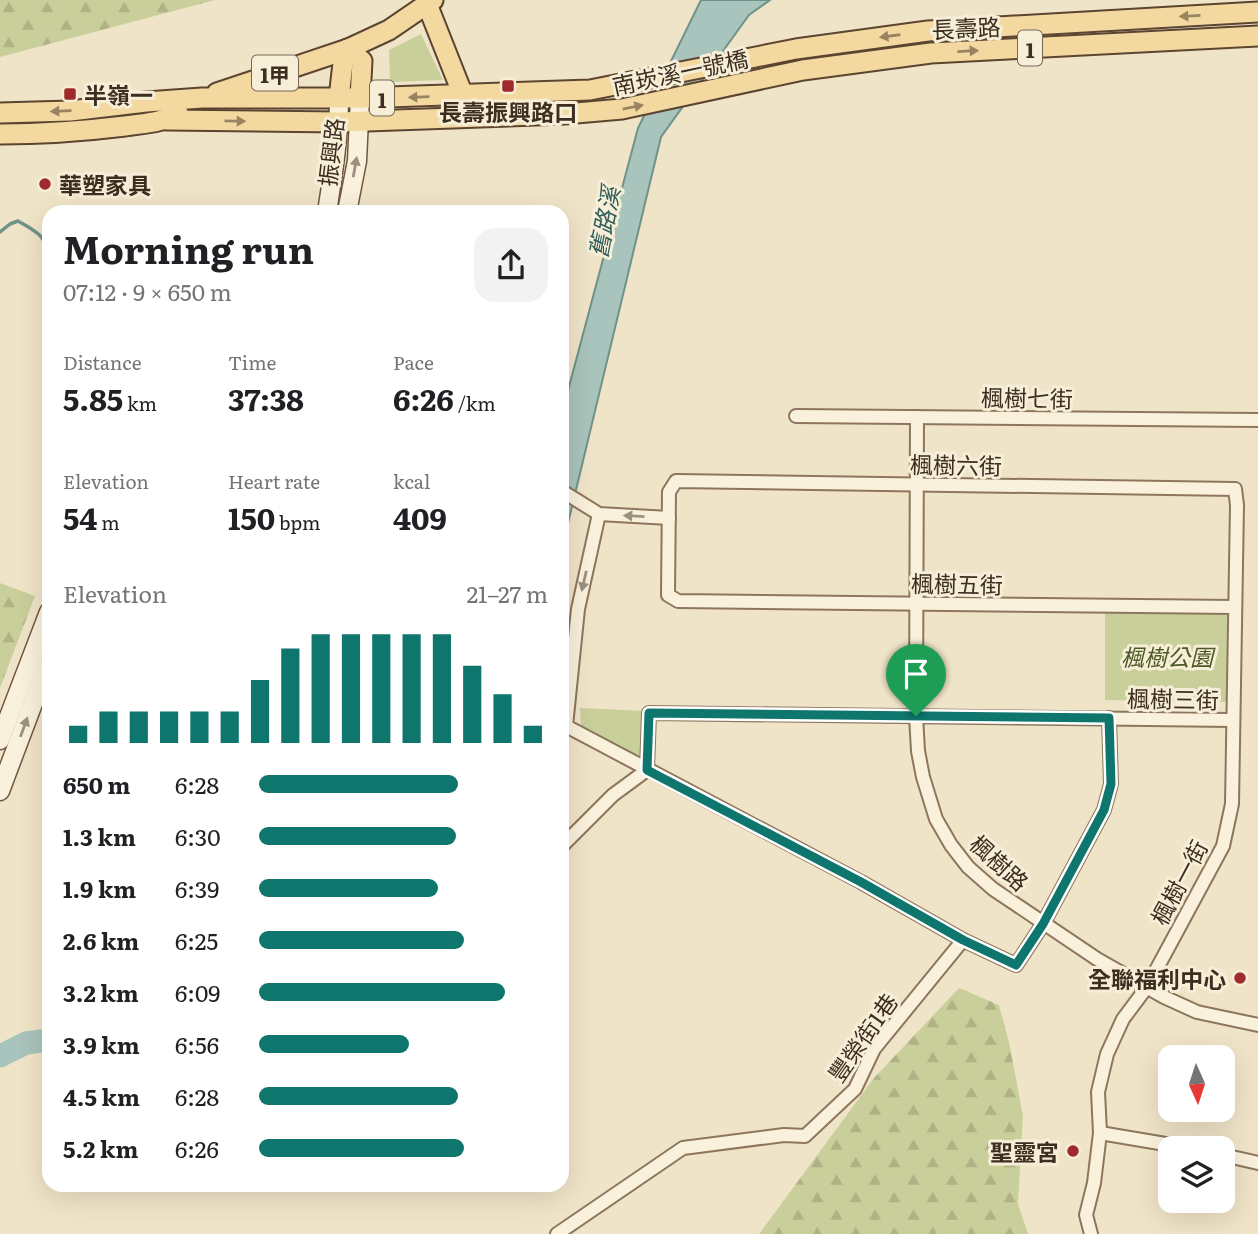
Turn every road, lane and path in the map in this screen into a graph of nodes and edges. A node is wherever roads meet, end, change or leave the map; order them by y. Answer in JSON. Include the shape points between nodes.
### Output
{"nodes":[{"id":1,"x":430,"y":2,"type":"edge"},
{"id":2,"x":1258,"y":12,"type":"edge"},
{"id":3,"x":1258,"y":36,"type":"edge"},
{"id":4,"x":348,"y":49,"type":"junction"},
{"id":5,"x":796,"y":49,"type":"joint"},
{"id":6,"x":803,"y":70,"type":"joint"},
{"id":7,"x":463,"y":95,"type":"junction"},
{"id":8,"x":202,"y":97,"type":"junction"},
{"id":9,"x":339,"y":98,"type":"junction"},
{"id":10,"x":360,"y":99,"type":"junction"},
{"id":11,"x":0,"y":113,"type":"edge"},
{"id":12,"x":166,"y":120,"type":"junction"},
{"id":13,"x":360,"y":121,"type":"junction"},
{"id":14,"x":339,"y":122,"type":"junction"},
{"id":15,"x":0,"y":134,"type":"edge"},
{"id":16,"x":328,"y":205,"type":"edge"},
{"id":17,"x":348,"y":205,"type":"edge"},
{"id":18,"x":796,"y":416,"type":"dead end"},
{"id":19,"x":917,"y":417,"type":"junction"},
{"id":20,"x":1258,"y":420,"type":"edge"},
{"id":21,"x":917,"y":484,"type":"junction"},
{"id":22,"x":1235,"y":489,"type":"joint"},
{"id":23,"x":569,"y":496,"type":"edge"},
{"id":24,"x":599,"y":514,"type":"junction"},
{"id":25,"x":669,"y":518,"type":"junction"},
{"id":26,"x":916,"y":603,"type":"junction"},
{"id":27,"x":1235,"y":607,"type":"junction"},
{"id":28,"x":42,"y":630,"type":"edge"},
{"id":29,"x":42,"y":679,"type":"edge"},
{"id":30,"x":569,"y":697,"type":"edge"},
{"id":31,"x":916,"y":716,"type":"junction"},
{"id":32,"x":1109,"y":718,"type":"junction"},
{"id":33,"x":1233,"y":720,"type":"junction"},
{"id":34,"x":569,"y":728,"type":"edge"},
{"id":35,"x":0,"y":740,"type":"edge"},
{"id":36,"x":647,"y":770,"type":"junction"},
{"id":37,"x":0,"y":791,"type":"edge"},
{"id":38,"x":569,"y":839,"type":"edge"},
{"id":39,"x":1043,"y":924,"type":"junction"},
{"id":40,"x":963,"y":940,"type":"junction"},
{"id":41,"x":1147,"y":987,"type":"junction"},
{"id":42,"x":1258,"y":1025,"type":"edge"},
{"id":43,"x":1100,"y":1133,"type":"junction"},
{"id":44,"x":1158,"y":1143,"type":"edge"},
{"id":45,"x":1235,"y":1158,"type":"edge"},
{"id":46,"x":1258,"y":1163,"type":"edge"},
{"id":47,"x":557,"y":1234,"type":"edge"},
{"id":48,"x":1090,"y":1234,"type":"edge"}],
"edges":[{"from":1,"to":4,"type":"main road","number":"1甲","via":[[389,30]]},
{"from":1,"to":7,"type":"main road"},
{"from":2,"to":5,"type":"main road","name":"長壽路","number":"1","one_way":true,"via":[[928,31]]},
{"from":6,"to":3,"type":"main road","name":"長壽路","number":"1","one_way":true,"via":[[930,53]]},
{"from":4,"to":8,"type":"main road","number":"1甲"},
{"from":4,"to":9,"type":"main road"},
{"from":4,"to":10,"type":"main road","via":[[362,61]]},
{"from":5,"to":7,"type":"main road","name":"南崁溪一號橋","number":"1","via":[[590,90]]},
{"from":13,"to":6,"type":"main road","name":"南崁溪一號橋","number":"1","one_way":true,"via":[[622,109]]},
{"from":7,"to":10,"type":"main road","number":"1","one_way":true},
{"from":8,"to":9,"type":"main road","number":"1"},
{"from":8,"to":11,"type":"main road","number":"1","one_way":true,"via":[[70,111]]},
{"from":8,"to":12,"type":"main road","number":"1甲"},
{"from":9,"to":10,"type":"main road","number":"1"},
{"from":9,"to":14,"type":"street","name":"振興路"},
{"from":10,"to":13,"type":"street","name":"振興路"},
{"from":12,"to":14,"type":"main road","number":"1","one_way":true},
{"from":12,"to":15,"type":"main road","number":"1"},
{"from":13,"to":14,"type":"main road","number":"1"},
{"from":17,"to":13,"type":"street","name":"振興路","one_way":true},
{"from":14,"to":16,"type":"street","name":"振興路"},
{"from":18,"to":19,"type":"street","name":"楓樹七街"},
{"from":19,"to":20,"type":"street","name":"楓樹七街"},
{"from":19,"to":21,"type":"street","name":"楓樹路"},
{"from":21,"to":22,"type":"street","name":"楓樹六街"},
{"from":21,"to":25,"type":"street","name":"楓樹六街","via":[[676,481],[669,492]]},
{"from":21,"to":26,"type":"street","name":"楓樹路"},
{"from":22,"to":27,"type":"street","name":"楓樹一街"},
{"from":23,"to":24,"type":"street"},
{"from":25,"to":24,"type":"street","one_way":true},
{"from":24,"to":30,"type":"street","one_way":true,"via":[[578,610]]},
{"from":25,"to":26,"type":"street","name":"楓樹五街","via":[[668,595],[678,601]]},
{"from":26,"to":27,"type":"street","name":"楓樹五街"},
{"from":26,"to":31,"type":"street","name":"楓樹路"},
{"from":27,"to":33,"type":"street","name":"楓樹一街"},
{"from":28,"to":35,"type":"street"},
{"from":37,"to":29,"type":"street","one_way":true},
{"from":31,"to":32,"type":"street","name":"楓樹三街"},
{"from":31,"to":36,"type":"street","name":"楓樹三街","via":[[649,713]]},
{"from":31,"to":39,"type":"street","name":"楓樹路","via":[[923,777],[936,819],[951,845],[993,889]]},
{"from":32,"to":33,"type":"street","name":"楓樹三街"},
{"from":32,"to":39,"type":"street","via":[[1111,784],[1104,810]]},
{"from":33,"to":41,"type":"street","name":"楓樹一街","via":[[1232,804],[1223,846]]},
{"from":34,"to":36,"type":"street","one_way":true},
{"from":36,"to":38,"type":"street","via":[[613,795]]},
{"from":36,"to":40,"type":"street"},
{"from":39,"to":40,"type":"street","via":[[1016,965]]},
{"from":39,"to":41,"type":"street","name":"楓樹路"},
{"from":40,"to":47,"type":"street","name":"豐榮街1巷","via":[[874,1049],[855,1089],[805,1136],[682,1149]]},
{"from":41,"to":42,"type":"street","name":"楓樹路","via":[[1197,1012]]},
{"from":41,"to":43,"type":"street","name":"楓樹一街","via":[[1123,1019],[1107,1054],[1098,1092]]},
{"from":43,"to":44,"type":"street"},
{"from":43,"to":48,"type":"street","name":"楓樹一街","via":[[1086,1215]]},
{"from":45,"to":46,"type":"street"}]}
